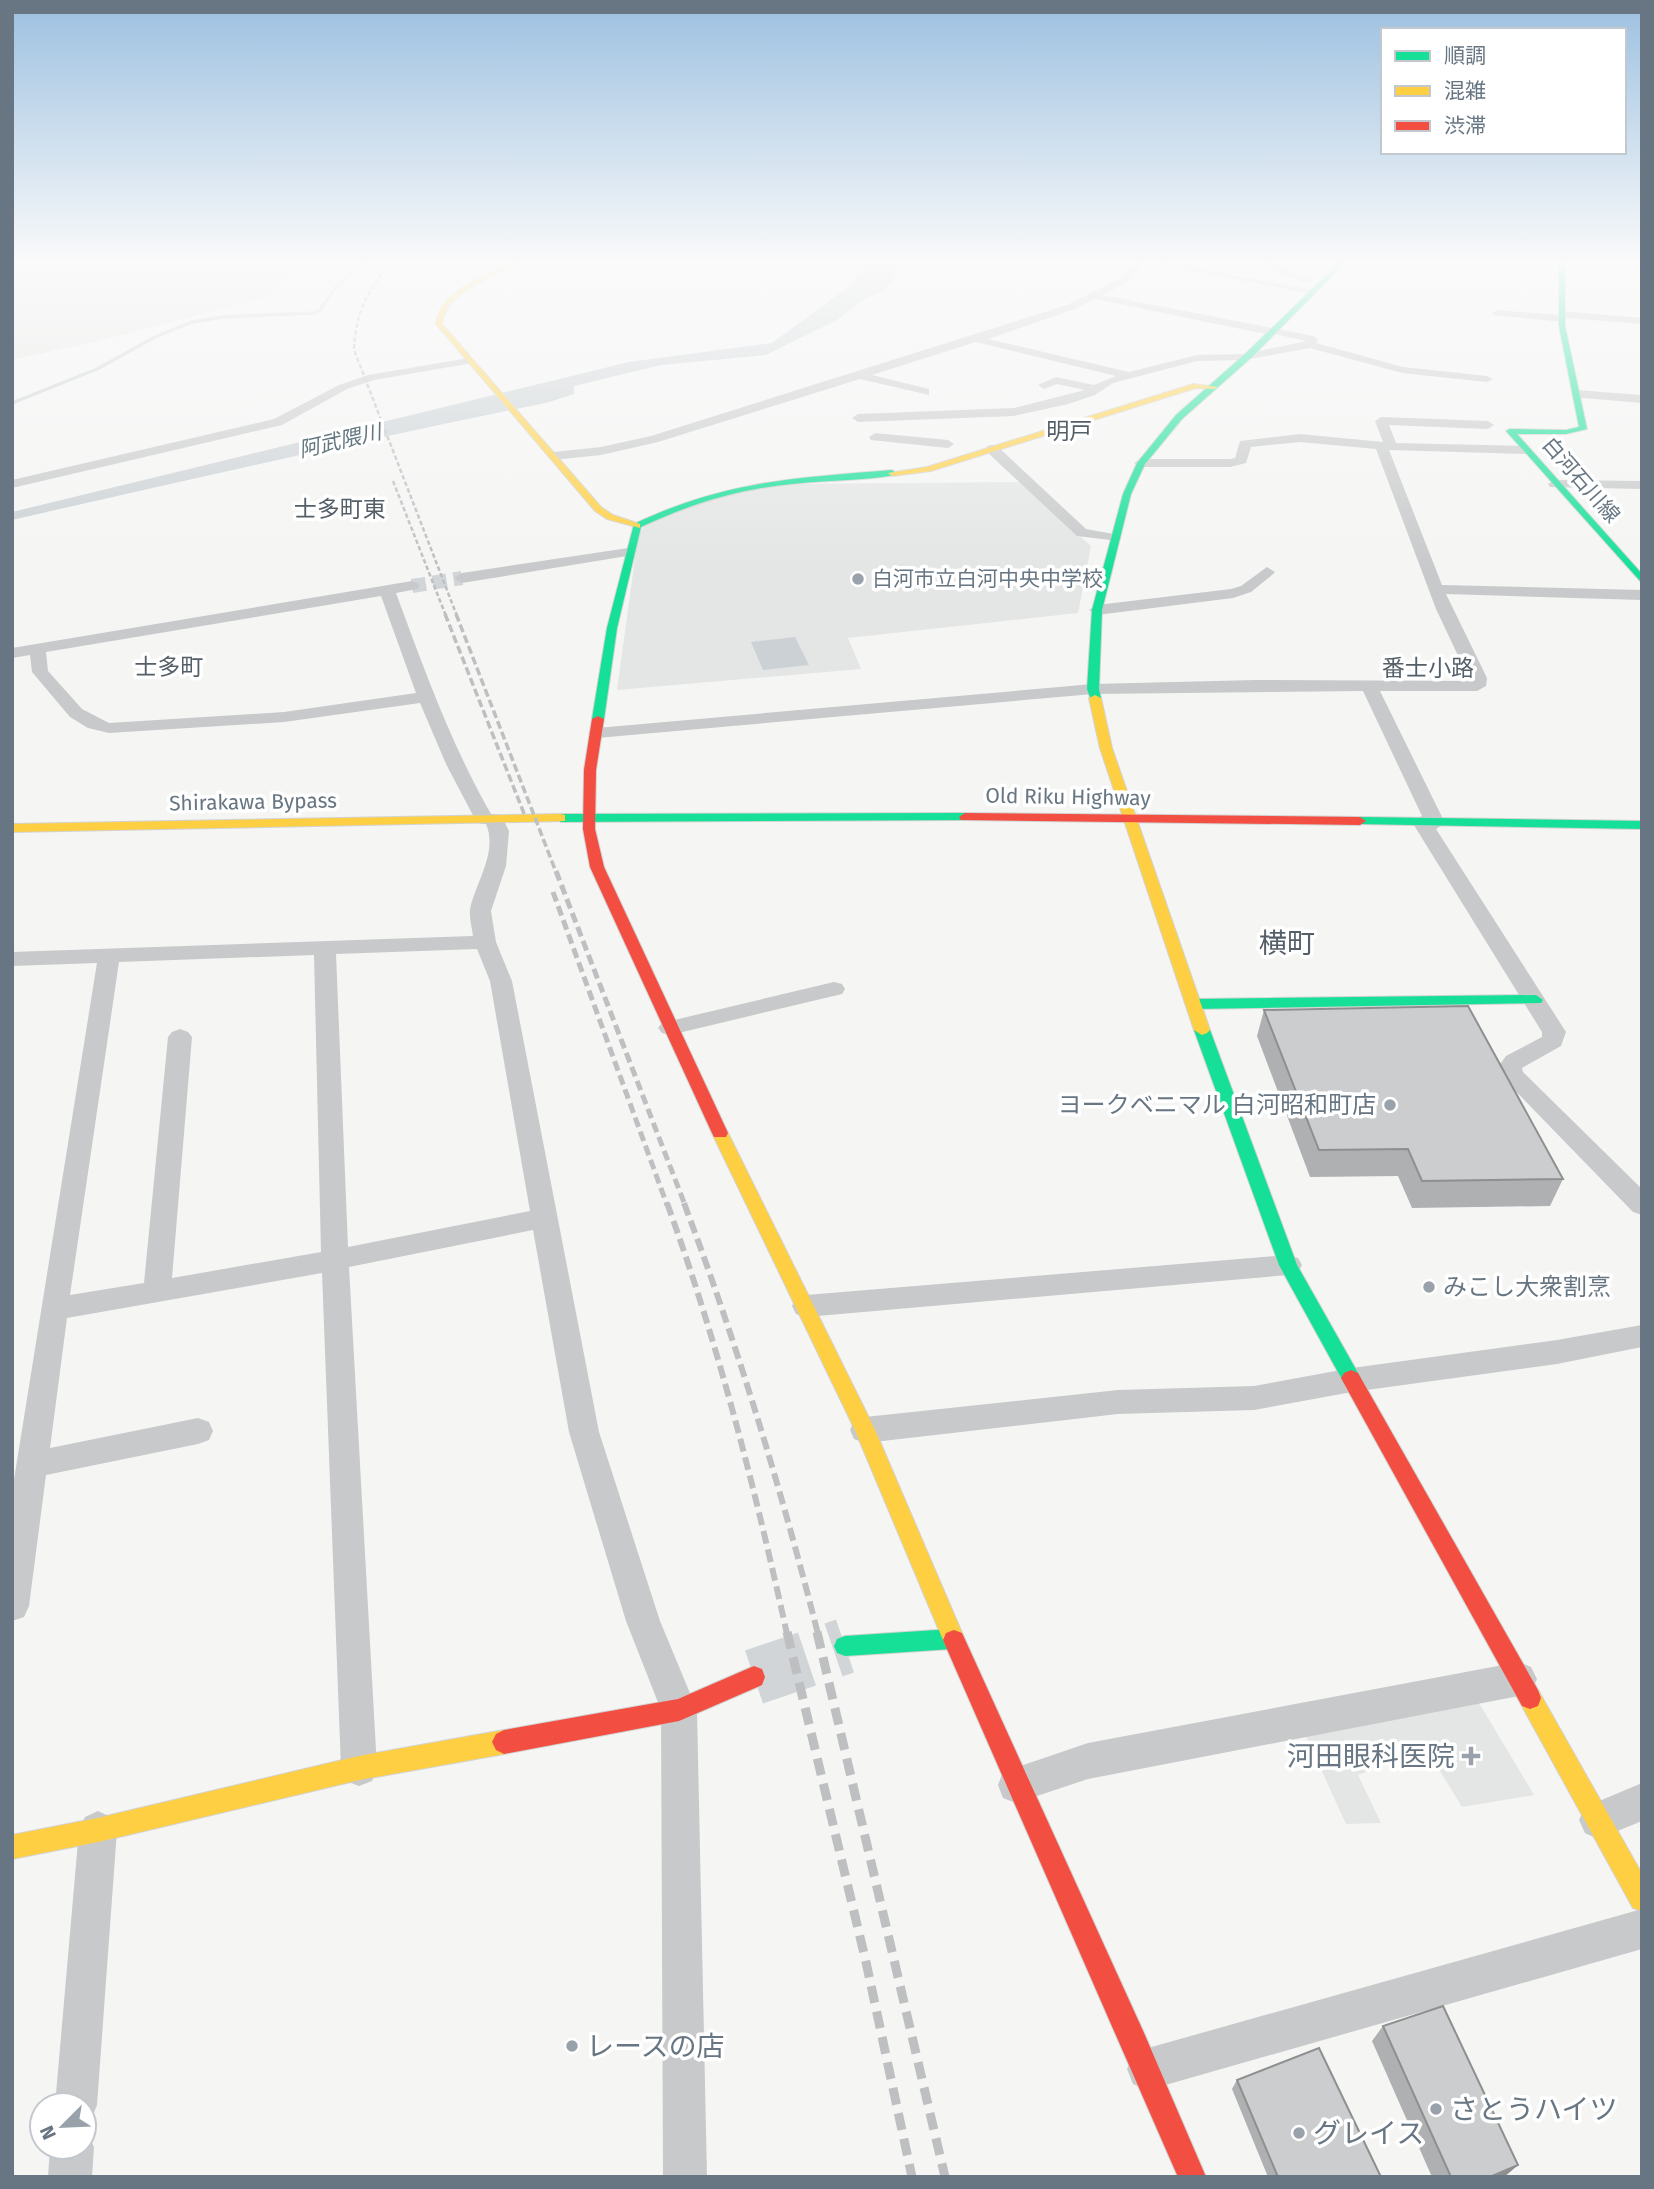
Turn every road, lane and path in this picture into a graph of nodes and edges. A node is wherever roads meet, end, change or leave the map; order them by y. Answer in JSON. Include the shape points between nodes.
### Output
{"nodes":[{"id":1,"x":449,"y":365,"type":"edge"},
{"id":2,"x":472,"y":365,"type":"edge"},
{"id":3,"x":891,"y":365,"type":"edge"},
{"id":4,"x":1086,"y":365,"type":"edge"},
{"id":5,"x":1171,"y":365,"type":"edge"},
{"id":6,"x":1237,"y":365,"type":"edge"},
{"id":7,"x":1386,"y":365,"type":"edge"},
{"id":8,"x":1571,"y":365,"type":"edge"},
{"id":9,"x":859,"y":375,"type":"junction"},
{"id":10,"x":1131,"y":376,"type":"junction"},
{"id":11,"x":1487,"y":379,"type":"dead end"},
{"id":12,"x":1044,"y":385,"type":"dead end"},
{"id":13,"x":1214,"y":387,"type":"junction"},
{"id":14,"x":1096,"y":389,"type":"junction"},
{"id":15,"x":925,"y":392,"type":"dead end"},
{"id":16,"x":1576,"y":394,"type":"junction"},
{"id":17,"x":1642,"y":399,"type":"edge"},
{"id":18,"x":976,"y":415,"type":"junction"},
{"id":19,"x":858,"y":418,"type":"dead end"},
{"id":20,"x":1307,"y":421,"type":"dead end"},
{"id":21,"x":1510,"y":431,"type":"junction"},
{"id":22,"x":955,"y":436,"type":"junction"},
{"id":23,"x":875,"y":438,"type":"dead end"},
{"id":24,"x":1293,"y":439,"type":"junction"},
{"id":25,"x":1386,"y":447,"type":"junction"},
{"id":26,"x":992,"y":449,"type":"junction"},
{"id":27,"x":1526,"y":450,"type":"junction"},
{"id":28,"x":549,"y":452,"type":"junction"},
{"id":29,"x":955,"y":460,"type":"junction"},
{"id":30,"x":1141,"y":463,"type":"junction"},
{"id":31,"x":12,"y":484,"type":"edge"},
{"id":32,"x":1555,"y":484,"type":"junction"},
{"id":33,"x":1642,"y":485,"type":"edge"},
{"id":34,"x":637,"y":526,"type":"junction"},
{"id":35,"x":1114,"y":538,"type":"junction"},
{"id":36,"x":628,"y":552,"type":"junction"},
{"id":37,"x":1267,"y":572,"type":"dead end"},
{"id":38,"x":462,"y":578,"type":"tunnel mouth"},
{"id":39,"x":1642,"y":580,"type":"edge"},
{"id":40,"x":412,"y":586,"type":"tunnel mouth"},
{"id":41,"x":1436,"y":589,"type":"junction"},
{"id":42,"x":387,"y":590,"type":"junction"},
{"id":43,"x":1642,"y":595,"type":"edge"},
{"id":44,"x":1097,"y":611,"type":"junction"},
{"id":45,"x":37,"y":648,"type":"junction"},
{"id":46,"x":12,"y":653,"type":"edge"},
{"id":47,"x":1369,"y":685,"type":"junction"},
{"id":48,"x":1093,"y":689,"type":"junction"},
{"id":49,"x":425,"y":696,"type":"junction"},
{"id":50,"x":597,"y":733,"type":"junction"},
{"id":51,"x":588,"y":817,"type":"junction"},
{"id":52,"x":489,"y":819,"type":"junction"},
{"id":53,"x":1133,"y":819,"type":"junction"},
{"id":54,"x":1428,"y":822,"type":"junction"},
{"id":55,"x":1642,"y":825,"type":"edge"},
{"id":56,"x":12,"y":828,"type":"edge"},
{"id":57,"x":485,"y":942,"type":"junction"},
{"id":58,"x":325,"y":949,"type":"junction"},
{"id":59,"x":109,"y":955,"type":"junction"},
{"id":60,"x":12,"y":959,"type":"edge"},
{"id":61,"x":834,"y":989,"type":"dead end"},
{"id":62,"x":1535,"y":1000,"type":"junction"},
{"id":63,"x":1192,"y":1004,"type":"junction"},
{"id":64,"x":670,"y":1028,"type":"junction"},
{"id":65,"x":180,"y":1037,"type":"dead end"},
{"id":66,"x":1642,"y":1205,"type":"edge"},
{"id":67,"x":545,"y":1219,"type":"junction"},
{"id":68,"x":335,"y":1260,"type":"junction"},
{"id":69,"x":1288,"y":1265,"type":"junction"},
{"id":70,"x":157,"y":1291,"type":"junction"},
{"id":71,"x":806,"y":1306,"type":"junction"},
{"id":72,"x":54,"y":1309,"type":"junction"},
{"id":73,"x":1642,"y":1336,"type":"edge"},
{"id":74,"x":1352,"y":1380,"type":"junction"},
{"id":75,"x":865,"y":1430,"type":"junction"},
{"id":76,"x":198,"y":1431,"type":"dead end"},
{"id":77,"x":32,"y":1465,"type":"junction"},
{"id":78,"x":12,"y":1606,"type":"edge"},
{"id":79,"x":952,"y":1639,"type":"junction"},
{"id":80,"x":845,"y":1646,"type":"tunnel mouth"},
{"id":81,"x":754,"y":1677,"type":"tunnel mouth"},
{"id":82,"x":1519,"y":1679,"type":"junction"},
{"id":83,"x":680,"y":1710,"type":"junction"},
{"id":84,"x":359,"y":1768,"type":"junction"},
{"id":85,"x":1016,"y":1785,"type":"junction"},
{"id":86,"x":1642,"y":1802,"type":"edge"},
{"id":87,"x":1598,"y":1820,"type":"junction"},
{"id":88,"x":98,"y":1830,"type":"junction"},
{"id":89,"x":12,"y":1847,"type":"edge"},
{"id":90,"x":1642,"y":1899,"type":"edge"},
{"id":91,"x":1642,"y":1929,"type":"edge"},
{"id":92,"x":1148,"y":2069,"type":"junction"},
{"id":93,"x":76,"y":2091,"type":"edge"},
{"id":94,"x":685,"y":2177,"type":"edge"},
{"id":95,"x":1192,"y":2177,"type":"edge"}],
"edges":[{"from":1,"to":31,"type":"street","via":[[372,377],[343,387],[278,422]]},
{"from":2,"to":28,"type":"main road"},
{"from":3,"to":9,"type":"street"},
{"from":4,"to":10,"type":"street"},
{"from":5,"to":10,"type":"street"},
{"from":6,"to":13,"type":"main road"},
{"from":7,"to":11,"type":"street"},
{"from":8,"to":16,"type":"main road","name":"白河石川線"},
{"from":9,"to":15,"type":"street"},
{"from":9,"to":28,"type":"street","via":[[654,439],[601,451]]},
{"from":10,"to":14,"type":"street"},
{"from":12,"to":14,"type":"street","via":[[1056,380]]},
{"from":13,"to":26,"type":"main road","via":[[1196,386]]},
{"from":13,"to":30,"type":"main road","via":[[1179,417]]},
{"from":14,"to":18,"type":"street","via":[[1033,409]]},
{"from":16,"to":17,"type":"street"},
{"from":16,"to":21,"type":"main road","name":"白河石川線","via":[[1583,429]]},
{"from":18,"to":19,"type":"street"},
{"from":18,"to":22,"type":"street"},
{"from":20,"to":24,"type":"street"},
{"from":21,"to":25,"type":"street","via":[[1485,420],[1381,421]]},
{"from":21,"to":27,"type":"main road","name":"白河石川線"},
{"from":22,"to":23,"type":"street"},
{"from":22,"to":29,"type":"street"},
{"from":24,"to":25,"type":"street"},
{"from":24,"to":30,"type":"street","via":[[1245,444],[1241,460],[1230,463]]},
{"from":25,"to":27,"type":"street"},
{"from":25,"to":41,"type":"street"},
{"from":26,"to":29,"type":"main road"},
{"from":26,"to":35,"type":"street","via":[[1082,533]]},
{"from":27,"to":32,"type":"main road","name":"白河石川線"},
{"from":28,"to":34,"type":"main road","via":[[598,509]]},
{"from":29,"to":34,"type":"main road","via":[[883,476],[743,486]]},
{"from":30,"to":35,"type":"main road"},
{"from":32,"to":33,"type":"street"},
{"from":32,"to":39,"type":"main road","name":"白河石川線"},
{"from":34,"to":36,"type":"main road"},
{"from":35,"to":44,"type":"main road"},
{"from":36,"to":38,"type":"street"},
{"from":36,"to":50,"type":"main road"},
{"from":37,"to":44,"type":"street","via":[[1239,591]]},
{"from":40,"to":42,"type":"street"},
{"from":41,"to":43,"type":"street"},
{"from":41,"to":47,"type":"street","via":[[1479,684]]},
{"from":42,"to":45,"type":"street"},
{"from":42,"to":49,"type":"street"},
{"from":44,"to":48,"type":"main road"},
{"from":45,"to":46,"type":"street"},
{"from":45,"to":49,"type":"street","via":[[40,672],[76,713],[109,728],[284,716]]},
{"from":47,"to":48,"type":"street"},
{"from":47,"to":54,"type":"street"},
{"from":48,"to":50,"type":"street"},
{"from":48,"to":53,"type":"main road","via":[[1107,748]]},
{"from":49,"to":52,"type":"street","via":[[469,794]]},
{"from":50,"to":51,"type":"main road"},
{"from":51,"to":52,"type":"main road","name":"Old Riku Highway"},
{"from":51,"to":53,"type":"main road","name":"Old Riku Highway"},
{"from":51,"to":64,"type":"main road","via":[[597,867]]},
{"from":52,"to":56,"type":"main road","name":"Shirakawa Bypass"},
{"from":52,"to":57,"type":"street","via":[[499,831],[496,866],[480,911]]},
{"from":53,"to":54,"type":"main road","name":"Old Riku Highway"},
{"from":53,"to":63,"type":"main road"},
{"from":54,"to":55,"type":"main road","name":"Old Riku Highway"},
{"from":54,"to":62,"type":"street"},
{"from":57,"to":58,"type":"street"},
{"from":57,"to":67,"type":"street","via":[[501,981]]},
{"from":58,"to":59,"type":"street"},
{"from":58,"to":68,"type":"street"},
{"from":59,"to":60,"type":"street"},
{"from":59,"to":72,"type":"street"},
{"from":61,"to":64,"type":"street"},
{"from":62,"to":63,"type":"main road"},
{"from":62,"to":66,"type":"street","via":[[1554,1032],[1553,1041],[1514,1062],[1510,1067],[1513,1075]]},
{"from":63,"to":69,"type":"main road"},
{"from":64,"to":71,"type":"main road"},
{"from":65,"to":70,"type":"street"},
{"from":67,"to":68,"type":"street"},
{"from":67,"to":83,"type":"street","via":[[584,1432],[643,1620]]},
{"from":68,"to":70,"type":"street"},
{"from":68,"to":84,"type":"street"},
{"from":69,"to":71,"type":"street"},
{"from":69,"to":74,"type":"main road"},
{"from":70,"to":72,"type":"street"},
{"from":71,"to":75,"type":"main road"},
{"from":72,"to":77,"type":"street"},
{"from":73,"to":74,"type":"street"},
{"from":74,"to":75,"type":"street","via":[[1254,1398],[1118,1402]]},
{"from":74,"to":82,"type":"main road"},
{"from":75,"to":79,"type":"main road"},
{"from":76,"to":77,"type":"street"},
{"from":77,"to":78,"type":"street"},
{"from":79,"to":80,"type":"main road"},
{"from":79,"to":85,"type":"main road"},
{"from":81,"to":83,"type":"main road"},
{"from":82,"to":85,"type":"street","via":[[1088,1761]]},
{"from":82,"to":87,"type":"main road"},
{"from":83,"to":84,"type":"main road"},
{"from":83,"to":94,"type":"street"},
{"from":84,"to":88,"type":"main road"},
{"from":85,"to":92,"type":"main road"},
{"from":86,"to":87,"type":"street"},
{"from":87,"to":90,"type":"main road"},
{"from":88,"to":89,"type":"main road"},
{"from":88,"to":93,"type":"street"},
{"from":91,"to":92,"type":"street"},
{"from":92,"to":95,"type":"main road"}]}
